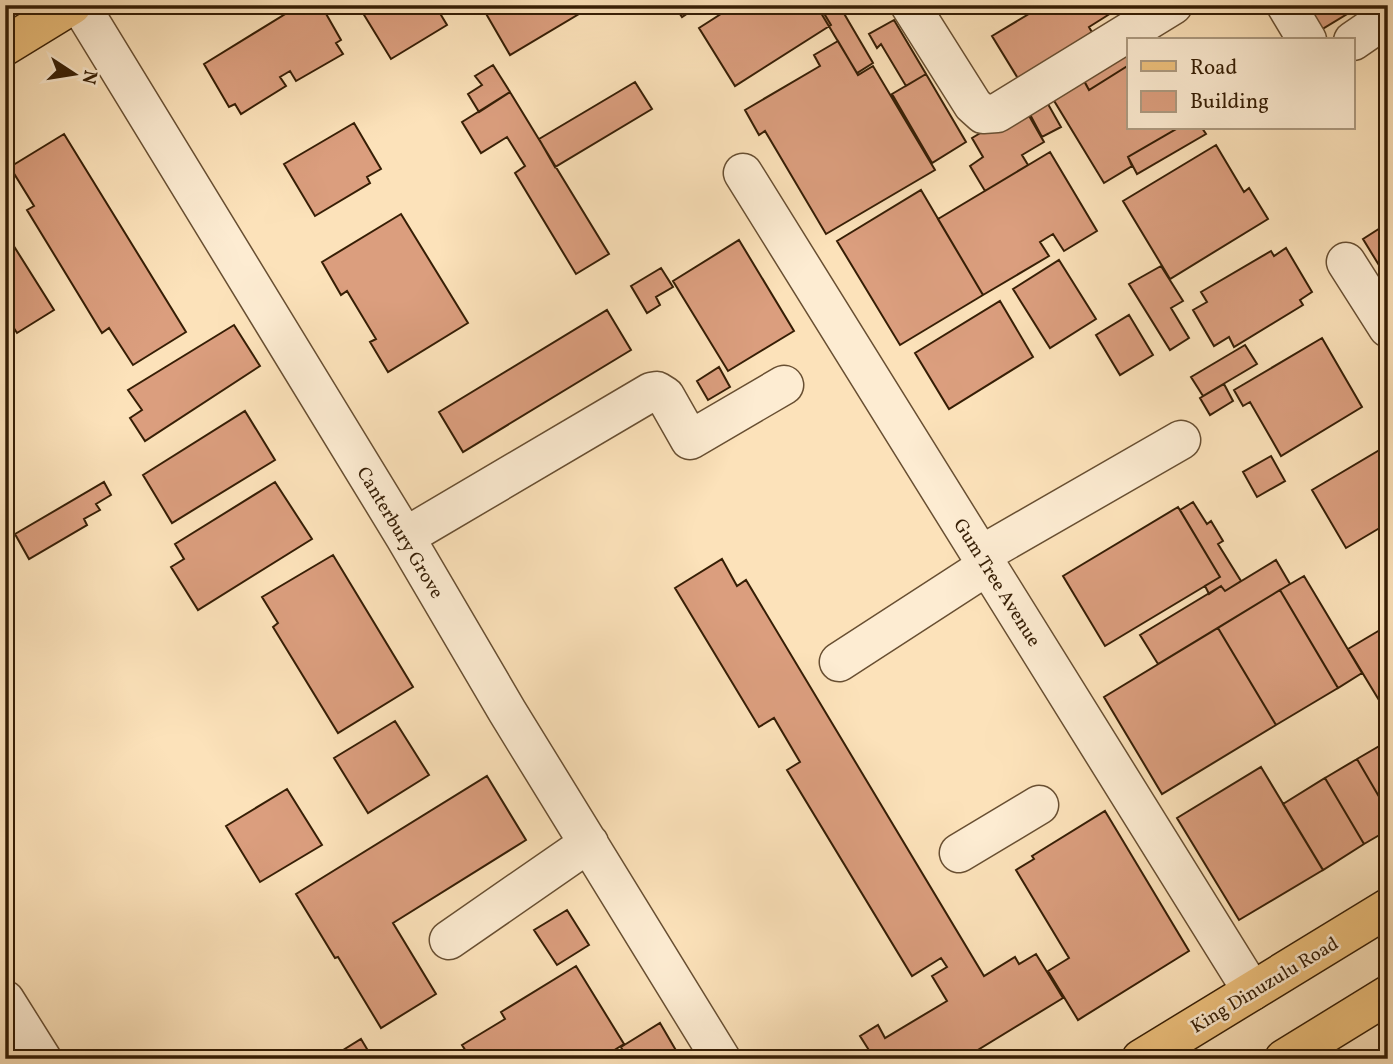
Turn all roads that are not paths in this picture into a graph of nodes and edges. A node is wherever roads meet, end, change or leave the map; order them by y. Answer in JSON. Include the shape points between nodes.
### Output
{"nodes":[{"id":1,"x":72,"y":5,"type":"edge"},
{"id":2,"x":80,"y":5,"type":"edge"},
{"id":3,"x":910,"y":5,"type":"edge"},
{"id":4,"x":1286,"y":5,"type":"edge"},
{"id":5,"x":1179,"y":12,"type":"edge"},
{"id":6,"x":1388,"y":18,"type":"edge"},
{"id":7,"x":1132,"y":38,"type":"edge"},
{"id":8,"x":1306,"y":38,"type":"edge"},
{"id":9,"x":1354,"y":40,"type":"edge"},
{"id":10,"x":1127,"y":41,"type":"edge"},
{"id":11,"x":6,"y":43,"type":"edge"},
{"id":12,"x":743,"y":173,"type":"dead end"},
{"id":13,"x":1346,"y":262,"type":"dead end"},
{"id":14,"x":1388,"y":328,"type":"edge"},
{"id":15,"x":784,"y":385,"type":"dead end"},
{"id":16,"x":1181,"y":440,"type":"dead end"},
{"id":17,"x":405,"y":537,"type":"junction"},
{"id":18,"x":984,"y":560,"type":"junction"},
{"id":19,"x":839,"y":662,"type":"dead end"},
{"id":20,"x":1039,"y":805,"type":"dead end"},
{"id":21,"x":589,"y":843,"type":"junction"},
{"id":22,"x":959,"y":853,"type":"dead end"},
{"id":23,"x":1388,"y":908,"type":"edge"},
{"id":24,"x":449,"y":940,"type":"dead end"},
{"id":25,"x":1252,"y":991,"type":"junction"},
{"id":26,"x":1388,"y":995,"type":"edge"},
{"id":27,"x":5,"y":1000,"type":"edge"},
{"id":28,"x":42,"y":1059,"type":"edge"},
{"id":29,"x":721,"y":1059,"type":"edge"},
{"id":30,"x":1141,"y":1059,"type":"edge"},
{"id":31,"x":1283,"y":1059,"type":"edge"}],
"edges":[{"from":1,"to":11,"type":"main road"},
{"from":2,"to":17,"type":"street","name":"Canterbury Grove"},
{"from":3,"to":10,"type":"street","via":[[982,114],[997,113]]},
{"from":4,"to":8,"type":"street"},
{"from":5,"to":7,"type":"street"},
{"from":6,"to":9,"type":"street"},
{"from":12,"to":18,"type":"street","name":"Gum Tree Avenue"},
{"from":13,"to":14,"type":"street"},
{"from":15,"to":17,"type":"street","via":[[690,440],[665,396],[651,392]]},
{"from":16,"to":18,"type":"street"},
{"from":17,"to":21,"type":"street","name":"Canterbury Grove"},
{"from":18,"to":19,"type":"street","via":[[921,610]]},
{"from":18,"to":25,"type":"street","name":"Gum Tree Avenue"},
{"from":20,"to":22,"type":"street"},
{"from":21,"to":24,"type":"street"},
{"from":21,"to":29,"type":"street","name":"Canterbury Grove"},
{"from":23,"to":25,"type":"main road","name":"King Dinuzulu Road"},
{"from":25,"to":30,"type":"main road","name":"King Dinuzulu Road"},
{"from":26,"to":31,"type":"main road"},
{"from":27,"to":28,"type":"street"}]}
